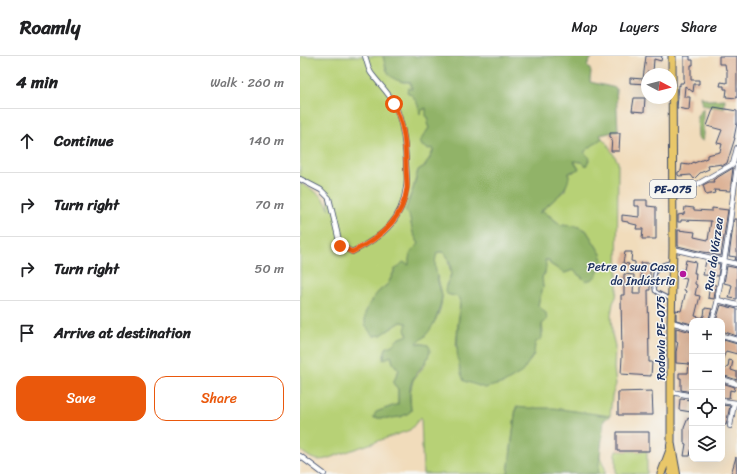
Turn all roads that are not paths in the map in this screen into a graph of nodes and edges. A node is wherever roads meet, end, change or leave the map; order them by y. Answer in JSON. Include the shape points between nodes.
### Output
{"nodes":[{"id":1,"x":365,"y":56,"type":"edge"},
{"id":2,"x":672,"y":56,"type":"edge"},
{"id":3,"x":737,"y":148,"type":"edge"},
{"id":4,"x":736,"y":165,"type":"edge"},
{"id":5,"x":300,"y":179,"type":"edge"},
{"id":6,"x":673,"y":198,"type":"junction"},
{"id":7,"x":731,"y":211,"type":"junction"},
{"id":8,"x":737,"y":213,"type":"edge"},
{"id":9,"x":673,"y":250,"type":"junction"},
{"id":10,"x":724,"y":261,"type":"junction"},
{"id":11,"x":673,"y":262,"type":"junction"},
{"id":12,"x":737,"y":264,"type":"edge"},
{"id":13,"x":672,"y":299,"type":"junction"},
{"id":14,"x":718,"y":300,"type":"junction"},
{"id":15,"x":737,"y":305,"type":"edge"},
{"id":16,"x":713,"y":318,"type":"edge"},
{"id":17,"x":671,"y":322,"type":"junction"},
{"id":18,"x":689,"y":327,"type":"edge"},
{"id":19,"x":725,"y":337,"type":"edge"},
{"id":20,"x":737,"y":340,"type":"edge"},
{"id":21,"x":725,"y":380,"type":"edge"},
{"id":22,"x":737,"y":384,"type":"edge"},
{"id":23,"x":672,"y":392,"type":"junction"},
{"id":24,"x":689,"y":395,"type":"edge"},
{"id":25,"x":725,"y":401,"type":"edge"},
{"id":26,"x":735,"y":403,"type":"edge"},
{"id":27,"x":730,"y":426,"type":"dead end"},
{"id":28,"x":671,"y":446,"type":"junction"},
{"id":29,"x":300,"y":456,"type":"edge"},
{"id":30,"x":324,"y":474,"type":"edge"},
{"id":31,"x":661,"y":474,"type":"edge"},
{"id":32,"x":671,"y":474,"type":"edge"},
{"id":33,"x":676,"y":474,"type":"edge"}],
"edges":[{"from":1,"to":5,"type":"street","via":[[371,72],[384,88],[402,121],[407,187],[404,203],[398,215],[383,233],[369,244],[352,252],[340,246],[329,198],[321,190]]},
{"from":2,"to":6,"type":"main road","name":"Rodovia PE-075","number":"PE-075"},
{"from":3,"to":4,"type":"street","name":"Rua da Várzea"},
{"from":4,"to":6,"type":"street"},
{"from":4,"to":7,"type":"street","name":"Rua da Várzea"},
{"from":6,"to":9,"type":"main road","name":"Rodovia PE-075","number":"PE-075"},
{"from":7,"to":8,"type":"street"},
{"from":7,"to":10,"type":"street","name":"Rua da Várzea"},
{"from":9,"to":10,"type":"street"},
{"from":9,"to":11,"type":"main road","name":"Rodovia PE-075","number":"PE-075"},
{"from":10,"to":12,"type":"street"},
{"from":10,"to":14,"type":"street","name":"Rua da Várzea"},
{"from":11,"to":13,"type":"main road","name":"Rodovia PE-075","number":"PE-075"},
{"from":11,"to":13,"type":"lane","via":[[660,266],[655,274],[655,291]]},
{"from":13,"to":17,"type":"main road","name":"Rodovia PE-075","number":"PE-075"},
{"from":14,"to":15,"type":"street"},
{"from":14,"to":16,"type":"street","name":"Rua da Várzea"},
{"from":17,"to":18,"type":"street"},
{"from":17,"to":23,"type":"main road","name":"Rodovia PE-075","number":"PE-075"},
{"from":19,"to":20,"type":"street"},
{"from":21,"to":22,"type":"street"},
{"from":23,"to":24,"type":"street"},
{"from":23,"to":28,"type":"main road","name":"Rodovia PE-075","number":"PE-075"},
{"from":25,"to":26,"type":"street"},
{"from":26,"to":27,"type":"street"},
{"from":28,"to":31,"type":"main road","name":"Rodovia PE-075","number":"PE-075"},
{"from":28,"to":32,"type":"main road","number":"PE-075"},
{"from":28,"to":33,"type":"highway"},
{"from":29,"to":30,"type":"street"}]}
